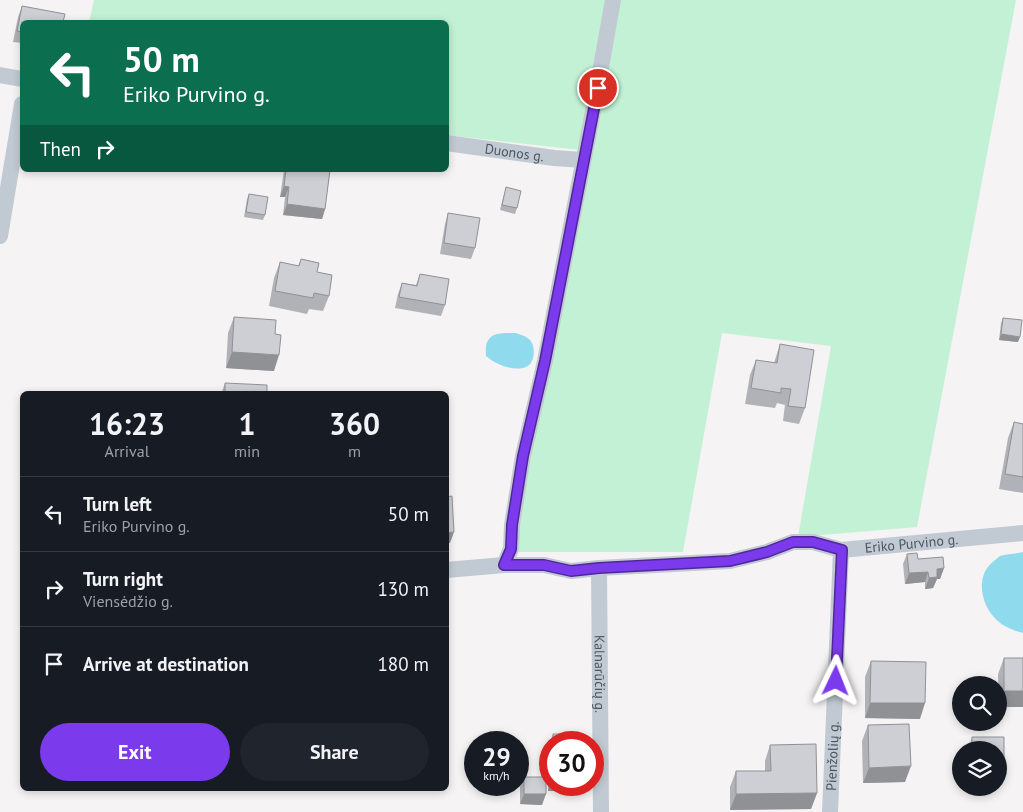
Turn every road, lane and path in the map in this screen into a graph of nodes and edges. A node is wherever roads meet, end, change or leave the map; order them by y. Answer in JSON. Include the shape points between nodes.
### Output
{"nodes":[{"id":1,"x":613,"y":0,"type":"edge"},
{"id":2,"x":0,"y":75,"type":"edge"},
{"id":3,"x":20,"y":79,"type":"edge"},
{"id":4,"x":20,"y":116,"type":"edge"},
{"id":5,"x":449,"y":143,"type":"edge"},
{"id":6,"x":583,"y":160,"type":"junction"},
{"id":7,"x":0,"y":236,"type":"edge"},
{"id":8,"x":1023,"y":532,"type":"edge"},
{"id":9,"x":842,"y":550,"type":"junction"},
{"id":10,"x":504,"y":565,"type":"junction"},
{"id":11,"x":599,"y":568,"type":"junction"},
{"id":12,"x":449,"y":570,"type":"edge"},
{"id":13,"x":601,"y":812,"type":"edge"},
{"id":14,"x":830,"y":812,"type":"edge"}],
"edges":[{"from":1,"to":6,"type":"street"},
{"from":2,"to":3,"type":"street"},
{"from":4,"to":7,"type":"street"},
{"from":5,"to":6,"type":"street","name":"Duonos g."},
{"from":6,"to":10,"type":"street","via":[[545,361],[523,456],[511,549]]},
{"from":8,"to":9,"type":"street","name":"Eriko Purvino g."},
{"from":9,"to":11,"type":"street","name":"Eriko Purvino g.","via":[[813,542],[793,542],[730,561]]},
{"from":9,"to":14,"type":"street","name":"Pienžolių g."},
{"from":10,"to":11,"type":"street","name":"Eriko Purvino g.","via":[[544,565],[571,571]]},
{"from":10,"to":12,"type":"street","name":"Eriko Purvino g."},
{"from":11,"to":13,"type":"street","name":"Kalnarūčių g."}]}
